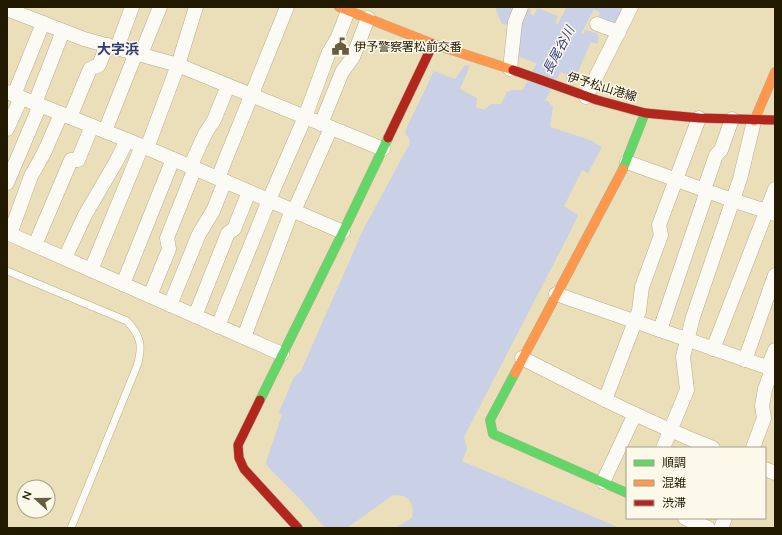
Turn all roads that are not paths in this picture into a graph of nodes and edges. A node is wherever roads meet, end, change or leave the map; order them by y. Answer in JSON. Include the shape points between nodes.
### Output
{"nodes":[{"id":1,"x":132,"y":7,"type":"edge"},
{"id":2,"x":160,"y":7,"type":"edge"},
{"id":3,"x":196,"y":7,"type":"edge"},
{"id":4,"x":287,"y":7,"type":"edge"},
{"id":5,"x":521,"y":7,"type":"edge"},
{"id":6,"x":631,"y":7,"type":"edge"},
{"id":7,"x":7,"y":9,"type":"edge"},
{"id":8,"x":344,"y":9,"type":"edge"},
{"id":9,"x":366,"y":14,"type":"edge"},
{"id":10,"x":43,"y":22,"type":"junction"},
{"id":11,"x":596,"y":24,"type":"dead end"},
{"id":12,"x":63,"y":31,"type":"junction"},
{"id":13,"x":619,"y":32,"type":"junction"},
{"id":14,"x":433,"y":44,"type":"junction"},
{"id":15,"x":112,"y":47,"type":"junction"},
{"id":16,"x":138,"y":54,"type":"junction"},
{"id":17,"x":178,"y":65,"type":"junction"},
{"id":18,"x":513,"y":70,"type":"junction"},
{"id":19,"x":775,"y":72,"type":"edge"},
{"id":20,"x":228,"y":86,"type":"junction"},
{"id":21,"x":14,"y":95,"type":"edge"},
{"id":22,"x":252,"y":95,"type":"junction"},
{"id":23,"x":586,"y":97,"type":"junction"},
{"id":24,"x":37,"y":104,"type":"junction"},
{"id":25,"x":645,"y":113,"type":"junction"},
{"id":26,"x":65,"y":115,"type":"junction"},
{"id":27,"x":305,"y":117,"type":"junction"},
{"id":28,"x":699,"y":118,"type":"junction"},
{"id":29,"x":732,"y":119,"type":"junction"},
{"id":30,"x":775,"y":120,"type":"edge"},
{"id":31,"x":754,"y":121,"type":"junction"},
{"id":32,"x":92,"y":126,"type":"junction"},
{"id":33,"x":326,"y":126,"type":"junction"},
{"id":34,"x":7,"y":129,"type":"edge"},
{"id":35,"x":105,"y":131,"type":"junction"},
{"id":36,"x":127,"y":140,"type":"junction"},
{"id":37,"x":144,"y":147,"type":"junction"},
{"id":38,"x":383,"y":149,"type":"junction"},
{"id":39,"x":173,"y":159,"type":"junction"},
{"id":40,"x":627,"y":162,"type":"junction"},
{"id":41,"x":193,"y":167,"type":"junction"},
{"id":42,"x":676,"y":179,"type":"junction"},
{"id":43,"x":221,"y":180,"type":"junction"},
{"id":44,"x":7,"y":183,"type":"edge"},
{"id":45,"x":775,"y":189,"type":"edge"},
{"id":46,"x":706,"y":190,"type":"junction"},
{"id":47,"x":249,"y":192,"type":"junction"},
{"id":48,"x":269,"y":200,"type":"junction"},
{"id":49,"x":732,"y":200,"type":"junction"},
{"id":50,"x":293,"y":210,"type":"junction"},
{"id":51,"x":771,"y":212,"type":"edge"},
{"id":52,"x":343,"y":232,"type":"junction"},
{"id":53,"x":9,"y":233,"type":"edge"},
{"id":54,"x":34,"y":245,"type":"junction"},
{"id":55,"x":65,"y":258,"type":"junction"},
{"id":56,"x":91,"y":270,"type":"junction"},
{"id":57,"x":7,"y":271,"type":"edge"},
{"id":58,"x":775,"y":274,"type":"edge"},
{"id":59,"x":123,"y":284,"type":"junction"},
{"id":60,"x":556,"y":294,"type":"junction"},
{"id":61,"x":150,"y":296,"type":"junction"},
{"id":62,"x":170,"y":305,"type":"junction"},
{"id":63,"x":195,"y":316,"type":"junction"},
{"id":64,"x":635,"y":321,"type":"junction"},
{"id":65,"x":218,"y":326,"type":"junction"},
{"id":66,"x":660,"y":330,"type":"junction"},
{"id":67,"x":244,"y":337,"type":"junction"},
{"id":68,"x":688,"y":340,"type":"junction"},
{"id":69,"x":713,"y":349,"type":"junction"},
{"id":70,"x":775,"y":350,"type":"edge"},
{"id":71,"x":282,"y":354,"type":"junction"},
{"id":72,"x":522,"y":358,"type":"junction"},
{"id":73,"x":745,"y":360,"type":"junction"},
{"id":74,"x":772,"y":369,"type":"edge"},
{"id":75,"x":605,"y":400,"type":"junction"},
{"id":76,"x":634,"y":414,"type":"junction"},
{"id":77,"x":670,"y":431,"type":"junction"},
{"id":78,"x":663,"y":447,"type":"edge"},
{"id":79,"x":710,"y":447,"type":"edge"},
{"id":80,"x":753,"y":447,"type":"edge"},
{"id":81,"x":602,"y":482,"type":"junction"},
{"id":82,"x":626,"y":493,"type":"edge"},
{"id":83,"x":687,"y":519,"type":"edge"},
{"id":84,"x":71,"y":528,"type":"edge"},
{"id":85,"x":298,"y":528,"type":"edge"},
{"id":86,"x":708,"y":528,"type":"edge"}],
"edges":[{"from":1,"to":15,"type":"street"},
{"from":2,"to":16,"type":"street"},
{"from":3,"to":17,"type":"street"},
{"from":4,"to":22,"type":"street"},
{"from":5,"to":18,"type":"street","via":[[515,22]]},
{"from":6,"to":13,"type":"street"},
{"from":7,"to":10,"type":"street"},
{"from":8,"to":9,"type":"street","name":"伊予松山港線"},
{"from":8,"to":27,"type":"street","via":[[338,37],[329,52]]},
{"from":9,"to":14,"type":"street","name":"伊予松山港線"},
{"from":9,"to":33,"type":"street","via":[[352,57],[342,72]]},
{"from":10,"to":12,"type":"street"},
{"from":10,"to":21,"type":"street"},
{"from":11,"to":13,"type":"street"},
{"from":12,"to":15,"type":"street"},
{"from":12,"to":24,"type":"street"},
{"from":13,"to":23,"type":"street"},
{"from":14,"to":18,"type":"street","name":"伊予松山港線"},
{"from":14,"to":38,"type":"street"},
{"from":15,"to":16,"type":"street"},
{"from":15,"to":26,"type":"street","via":[[99,65],[90,69]]},
{"from":16,"to":17,"type":"street"},
{"from":16,"to":35,"type":"street"},
{"from":17,"to":20,"type":"street"},
{"from":17,"to":37,"type":"street"},
{"from":18,"to":23,"type":"street","name":"伊予松山港線"},
{"from":19,"to":31,"type":"street"},
{"from":20,"to":22,"type":"street"},
{"from":20,"to":41,"type":"street","via":[[214,120],[205,134]]},
{"from":21,"to":24,"type":"street"},
{"from":21,"to":34,"type":"street"},
{"from":22,"to":27,"type":"street"},
{"from":22,"to":43,"type":"street"},
{"from":23,"to":25,"type":"street","name":"伊予松山港線"},
{"from":24,"to":26,"type":"street"},
{"from":24,"to":44,"type":"street"},
{"from":25,"to":28,"type":"street","name":"伊予松山港線"},
{"from":25,"to":40,"type":"street"},
{"from":26,"to":32,"type":"street"},
{"from":26,"to":53,"type":"street","via":[[32,176]]},
{"from":27,"to":33,"type":"street"},
{"from":27,"to":48,"type":"street"},
{"from":28,"to":29,"type":"street","name":"伊予松山港線"},
{"from":28,"to":42,"type":"street"},
{"from":29,"to":31,"type":"street","name":"伊予松山港線"},
{"from":29,"to":46,"type":"street","via":[[721,150],[716,154]]},
{"from":30,"to":31,"type":"street","name":"伊予松山港線"},
{"from":31,"to":49,"type":"street","via":[[740,179]]},
{"from":32,"to":35,"type":"street"},
{"from":32,"to":54,"type":"street","via":[[78,160],[71,160]]},
{"from":33,"to":38,"type":"street"},
{"from":33,"to":50,"type":"street"},
{"from":35,"to":36,"type":"street"},
{"from":36,"to":37,"type":"street"},
{"from":36,"to":55,"type":"street","via":[[85,215]]},
{"from":37,"to":39,"type":"street"},
{"from":37,"to":56,"type":"street"},
{"from":38,"to":52,"type":"street"},
{"from":39,"to":41,"type":"street"},
{"from":39,"to":59,"type":"street"},
{"from":40,"to":42,"type":"street"},
{"from":40,"to":60,"type":"street"},
{"from":41,"to":43,"type":"street"},
{"from":41,"to":61,"type":"street","via":[[167,238],[169,249]]},
{"from":42,"to":46,"type":"street"},
{"from":42,"to":64,"type":"street","via":[[659,225],[661,235],[642,287]]},
{"from":43,"to":47,"type":"street"},
{"from":43,"to":62,"type":"street","via":[[213,211],[199,234]]},
{"from":45,"to":51,"type":"street"},
{"from":46,"to":49,"type":"street"},
{"from":46,"to":66,"type":"street"},
{"from":47,"to":48,"type":"street"},
{"from":47,"to":63,"type":"street","via":[[234,229],[228,233]]},
{"from":48,"to":50,"type":"street"},
{"from":48,"to":65,"type":"street"},
{"from":49,"to":51,"type":"street"},
{"from":49,"to":68,"type":"street"},
{"from":50,"to":52,"type":"street"},
{"from":50,"to":67,"type":"street"},
{"from":51,"to":69,"type":"street"},
{"from":52,"to":71,"type":"street"},
{"from":53,"to":54,"type":"street"},
{"from":54,"to":55,"type":"street"},
{"from":55,"to":56,"type":"street"},
{"from":56,"to":59,"type":"street"},
{"from":57,"to":84,"type":"lane","via":[[127,321],[140,341],[141,354],[137,366]]},
{"from":58,"to":73,"type":"street"},
{"from":59,"to":61,"type":"street"},
{"from":60,"to":64,"type":"street"},
{"from":60,"to":72,"type":"street"},
{"from":61,"to":62,"type":"street"},
{"from":62,"to":63,"type":"street"},
{"from":63,"to":65,"type":"street"},
{"from":64,"to":66,"type":"street"},
{"from":64,"to":75,"type":"street"},
{"from":65,"to":67,"type":"street"},
{"from":66,"to":68,"type":"street"},
{"from":67,"to":71,"type":"street"},
{"from":68,"to":69,"type":"street"},
{"from":68,"to":77,"type":"street","via":[[684,357],[687,390]]},
{"from":69,"to":73,"type":"street"},
{"from":70,"to":74,"type":"street"},
{"from":71,"to":85,"type":"street","via":[[238,445],[239,458],[244,469]]},
{"from":72,"to":75,"type":"street"},
{"from":72,"to":81,"type":"street","via":[[490,420],[493,434]]},
{"from":73,"to":74,"type":"street"},
{"from":74,"to":80,"type":"street","via":[[762,406],[764,418]]},
{"from":75,"to":76,"type":"street"},
{"from":76,"to":77,"type":"street"},
{"from":76,"to":81,"type":"street"},
{"from":77,"to":78,"type":"street"},
{"from":77,"to":79,"type":"street"},
{"from":81,"to":82,"type":"street"},
{"from":83,"to":86,"type":"street"}]}
